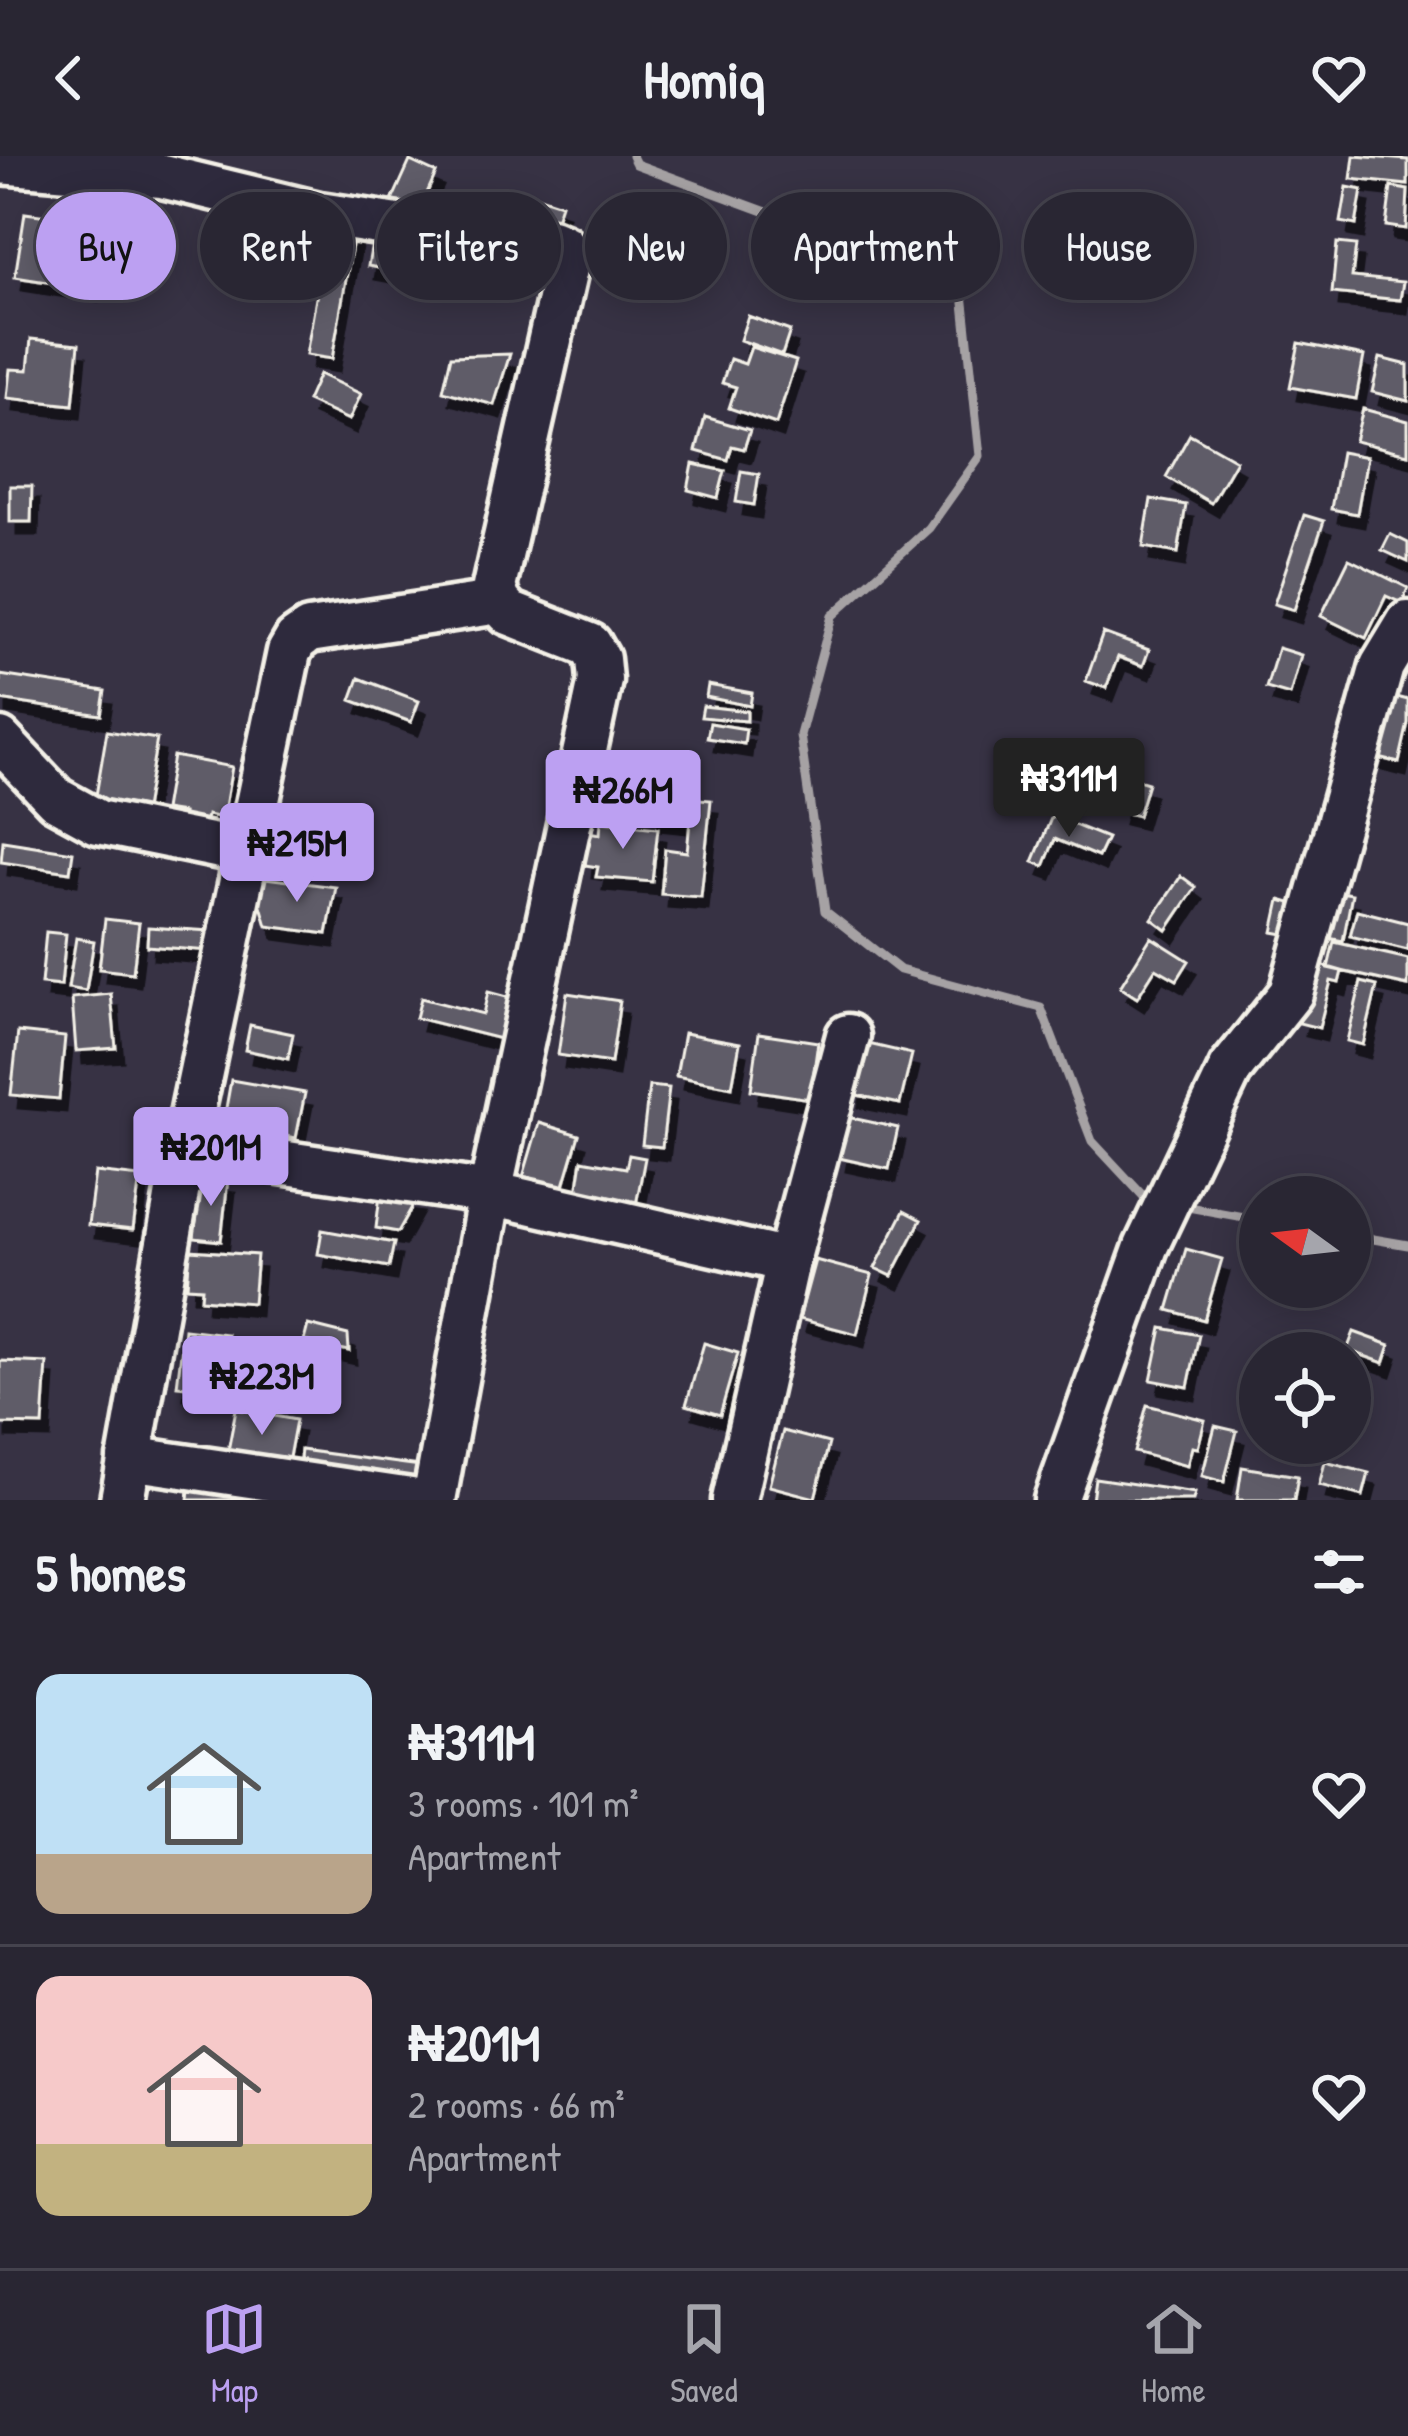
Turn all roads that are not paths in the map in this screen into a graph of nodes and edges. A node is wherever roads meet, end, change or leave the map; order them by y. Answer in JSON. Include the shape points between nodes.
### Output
{"nodes":[{"id":1,"x":0,"y":162,"type":"edge"},
{"id":2,"x":499,"y":602,"type":"junction"},
{"id":3,"x":1408,"y":623,"type":"edge"},
{"id":4,"x":0,"y":740,"type":"edge"},
{"id":5,"x":245,"y":852,"type":"junction"},
{"id":6,"x":848,"y":1036,"type":"dead end"},
{"id":7,"x":185,"y":1148,"type":"junction"},
{"id":8,"x":490,"y":1192,"type":"junction"},
{"id":9,"x":788,"y":1261,"type":"junction"},
{"id":10,"x":128,"y":1458,"type":"junction"},
{"id":11,"x":744,"y":1497,"type":"edge"},
{"id":12,"x":122,"y":1500,"type":"edge"},
{"id":13,"x":411,"y":1500,"type":"edge"},
{"id":14,"x":434,"y":1500,"type":"edge"},
{"id":15,"x":1056,"y":1500,"type":"edge"}],
"edges":[{"from":1,"to":2,"type":"street","via":[[163,176],[319,214],[563,246],[568,260],[494,587]]},
{"from":2,"to":5,"type":"street","via":[[309,631],[296,640]]},
{"from":2,"to":8,"type":"street","via":[[590,645],[600,680]]},
{"from":3,"to":15,"type":"street","via":[[1382,666],[1291,993],[1231,1068],[1146,1247]]},
{"from":4,"to":5,"type":"street","via":[[56,799],[98,822]]},
{"from":5,"to":7,"type":"street"},
{"from":6,"to":9,"type":"street"},
{"from":7,"to":8,"type":"street"},
{"from":7,"to":10,"type":"street"},
{"from":8,"to":9,"type":"street"},
{"from":8,"to":14,"type":"street"},
{"from":9,"to":11,"type":"street"},
{"from":10,"to":12,"type":"street"},
{"from":10,"to":13,"type":"street"}]}
